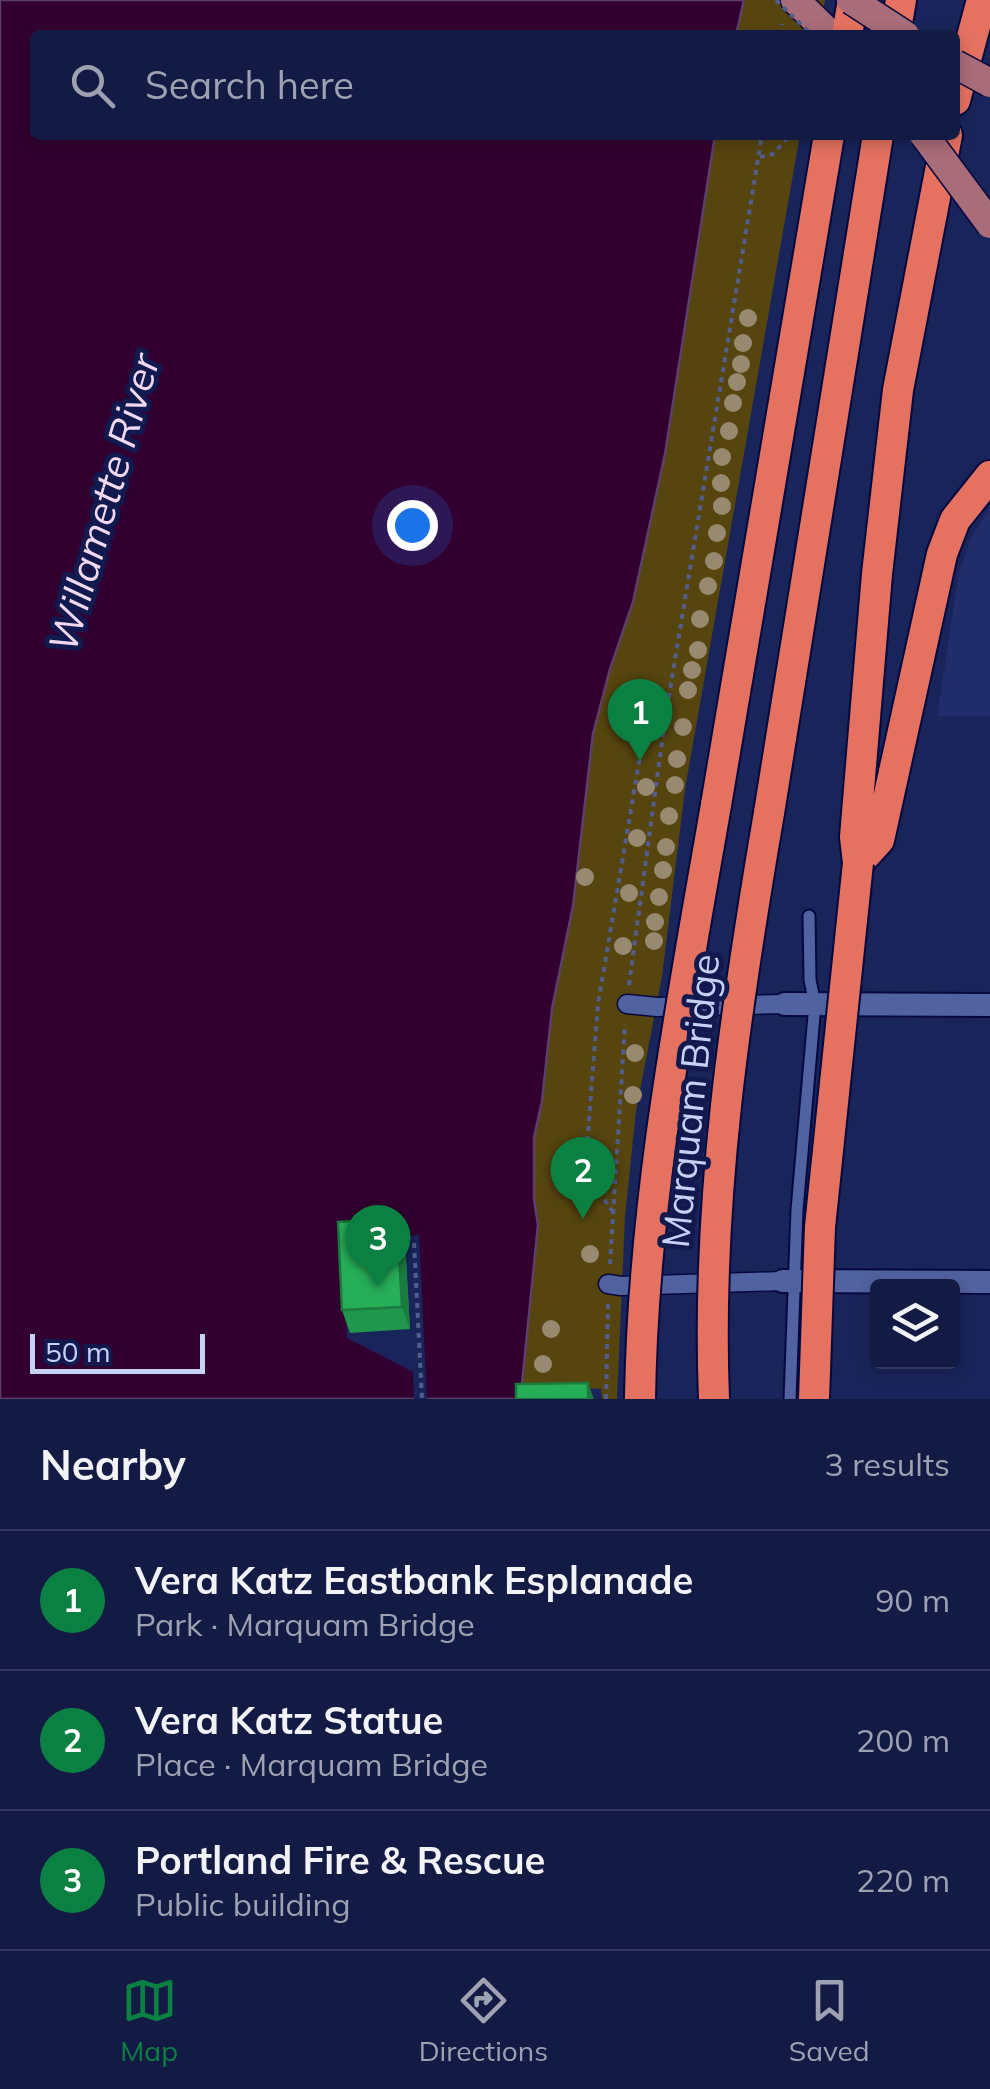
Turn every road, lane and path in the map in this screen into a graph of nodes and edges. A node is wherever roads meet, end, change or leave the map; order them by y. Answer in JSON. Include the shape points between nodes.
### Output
{"nodes":[{"id":1,"x":776,"y":0,"type":"edge"},
{"id":2,"x":795,"y":0,"type":"edge"},
{"id":3,"x":852,"y":0,"type":"edge"},
{"id":4,"x":901,"y":0,"type":"edge"},
{"id":5,"x":982,"y":0,"type":"edge"},
{"id":6,"x":807,"y":30,"type":"edge"},
{"id":7,"x":825,"y":30,"type":"edge"},
{"id":8,"x":848,"y":30,"type":"edge"},
{"id":9,"x":895,"y":30,"type":"edge"},
{"id":10,"x":898,"y":30,"type":"edge"},
{"id":11,"x":960,"y":67,"type":"edge"},
{"id":12,"x":960,"y":81,"type":"edge"},
{"id":13,"x":990,"y":83,"type":"edge"},
{"id":14,"x":761,"y":140,"type":"edge"},
{"id":15,"x":786,"y":140,"type":"edge"},
{"id":16,"x":828,"y":140,"type":"edge"},
{"id":17,"x":877,"y":140,"type":"edge"},
{"id":18,"x":928,"y":140,"type":"edge"},
{"id":19,"x":946,"y":140,"type":"edge"},
{"id":20,"x":758,"y":157,"type":"junction"},
{"id":21,"x":990,"y":224,"type":"edge"},
{"id":22,"x":990,"y":476,"type":"edge"},
{"id":23,"x":665,"y":720,"type":"junction"},
{"id":24,"x":864,"y":847,"type":"junction"},
{"id":25,"x":809,"y":916,"type":"dead end"},
{"id":26,"x":626,"y":1004,"type":"junction"},
{"id":27,"x":785,"y":1004,"type":"joint"},
{"id":28,"x":815,"y":1004,"type":"junction"},
{"id":29,"x":990,"y":1005,"type":"edge"},
{"id":30,"x":613,"y":1212,"type":"junction"},
{"id":31,"x":414,"y":1243,"type":"dead end"},
{"id":32,"x":789,"y":1281,"type":"junction"},
{"id":33,"x":990,"y":1282,"type":"edge"},
{"id":34,"x":608,"y":1284,"type":"junction"},
{"id":35,"x":422,"y":1399,"type":"edge"},
{"id":36,"x":606,"y":1399,"type":"edge"},
{"id":37,"x":640,"y":1399,"type":"edge"},
{"id":38,"x":714,"y":1399,"type":"edge"},
{"id":39,"x":790,"y":1399,"type":"edge"},
{"id":40,"x":814,"y":1399,"type":"edge"}],
"edges":[{"from":1,"to":6,"type":"path","bridge":true},
{"from":2,"to":7,"type":"main road"},
{"from":3,"to":8,"type":"highway"},
{"from":3,"to":10,"type":"main road","bridge":true},
{"from":4,"to":9,"type":"highway"},
{"from":5,"to":12,"type":"highway"},
{"from":11,"to":13,"type":"main road","bridge":true},
{"from":14,"to":20,"type":"path"},
{"from":15,"to":20,"type":"path","via":[[773,154]]},
{"from":16,"to":37,"type":"highway","name":"Marquam Bridge","bridge":true,"via":[[662,1136],[644,1288]]},
{"from":17,"to":38,"type":"highway","name":"Marquam Bridge","bridge":true,"via":[[734,1030],[714,1276]]},
{"from":18,"to":21,"type":"main road","bridge":true},
{"from":19,"to":24,"type":"highway","via":[[898,390],[876,574]]},
{"from":20,"to":23,"type":"path"},
{"from":22,"to":24,"type":"highway","via":[[955,520],[942,554]]},
{"from":23,"to":26,"type":"path"},
{"from":23,"to":30,"type":"path","via":[[643,739],[598,1004],[585,1172]]},
{"from":24,"to":40,"type":"highway","bridge":true,"via":[[820,1227]]},
{"from":25,"to":28,"type":"lane"},
{"from":26,"to":27,"type":"street"},
{"from":26,"to":30,"type":"path"},
{"from":27,"to":28,"type":"street"},
{"from":28,"to":29,"type":"street"},
{"from":28,"to":32,"type":"lane"},
{"from":30,"to":34,"type":"path"},
{"from":31,"to":35,"type":"path"},
{"from":32,"to":33,"type":"street"},
{"from":32,"to":34,"type":"street"},
{"from":32,"to":39,"type":"lane"},
{"from":34,"to":36,"type":"path"}]}
